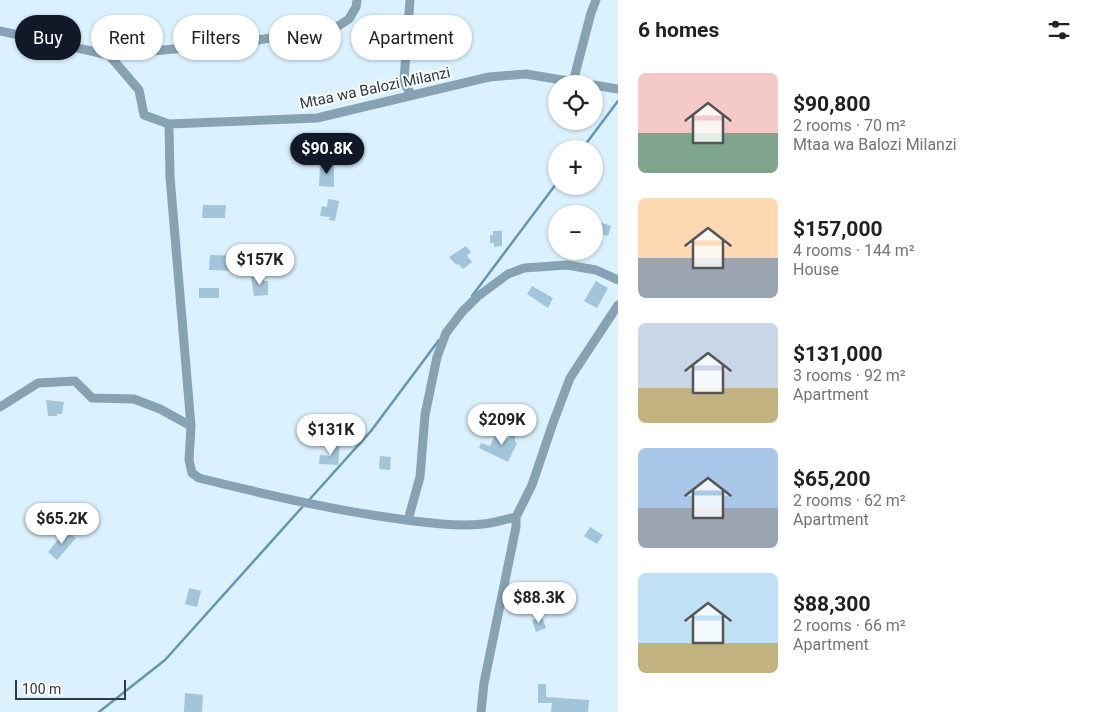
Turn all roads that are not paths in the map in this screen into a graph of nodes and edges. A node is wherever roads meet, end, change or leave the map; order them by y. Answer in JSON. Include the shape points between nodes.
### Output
{"nodes":[{"id":1,"x":357,"y":0,"type":"edge"},
{"id":2,"x":410,"y":0,"type":"edge"},
{"id":3,"x":596,"y":0,"type":"edge"},
{"id":4,"x":0,"y":31,"type":"edge"},
{"id":5,"x":163,"y":50,"type":"edge"},
{"id":6,"x":91,"y":51,"type":"edge"},
{"id":7,"x":113,"y":60,"type":"edge"},
{"id":8,"x":575,"y":75,"type":"edge"},
{"id":9,"x":548,"y":78,"type":"edge"},
{"id":10,"x":603,"y":86,"type":"edge"},
{"id":11,"x":618,"y":89,"type":"edge"},
{"id":12,"x":412,"y":95,"type":"junction"},
{"id":13,"x":169,"y":124,"type":"junction"},
{"id":14,"x":618,"y":280,"type":"edge"},
{"id":15,"x":618,"y":305,"type":"edge"},
{"id":16,"x":0,"y":407,"type":"edge"},
{"id":17,"x":190,"y":426,"type":"junction"},
{"id":18,"x":516,"y":517,"type":"junction"},
{"id":19,"x":408,"y":520,"type":"junction"},
{"id":20,"x":481,"y":712,"type":"edge"}],
"edges":[{"from":1,"to":5,"type":"street","via":[[349,19],[325,31],[239,44]]},
{"from":2,"to":12,"type":"street","via":[[404,80]]},
{"from":3,"to":8,"type":"street"},
{"from":4,"to":6,"type":"street"},
{"from":7,"to":13,"type":"street","via":[[139,90],[144,115]]},
{"from":9,"to":12,"type":"street","name":"Mtaa wa Balozi Milanzi","via":[[526,74],[489,77]]},
{"from":10,"to":11,"type":"street"},
{"from":12,"to":13,"type":"street","name":"Mtaa wa Balozi Milanzi","via":[[317,118]]},
{"from":13,"to":17,"type":"street","via":[[170,177]]},
{"from":14,"to":19,"type":"street","via":[[596,270],[574,266],[524,268],[508,274],[462,312],[446,333],[437,357],[425,415],[420,477]]},
{"from":15,"to":18,"type":"street","via":[[570,378],[532,485]]},
{"from":16,"to":17,"type":"street","via":[[38,383],[74,381],[92,398],[134,399],[160,408]]},
{"from":17,"to":19,"type":"street","via":[[189,460],[192,473],[199,478],[354,513]]},
{"from":18,"to":19,"type":"street","via":[[458,525]]},
{"from":18,"to":20,"type":"street"}]}
